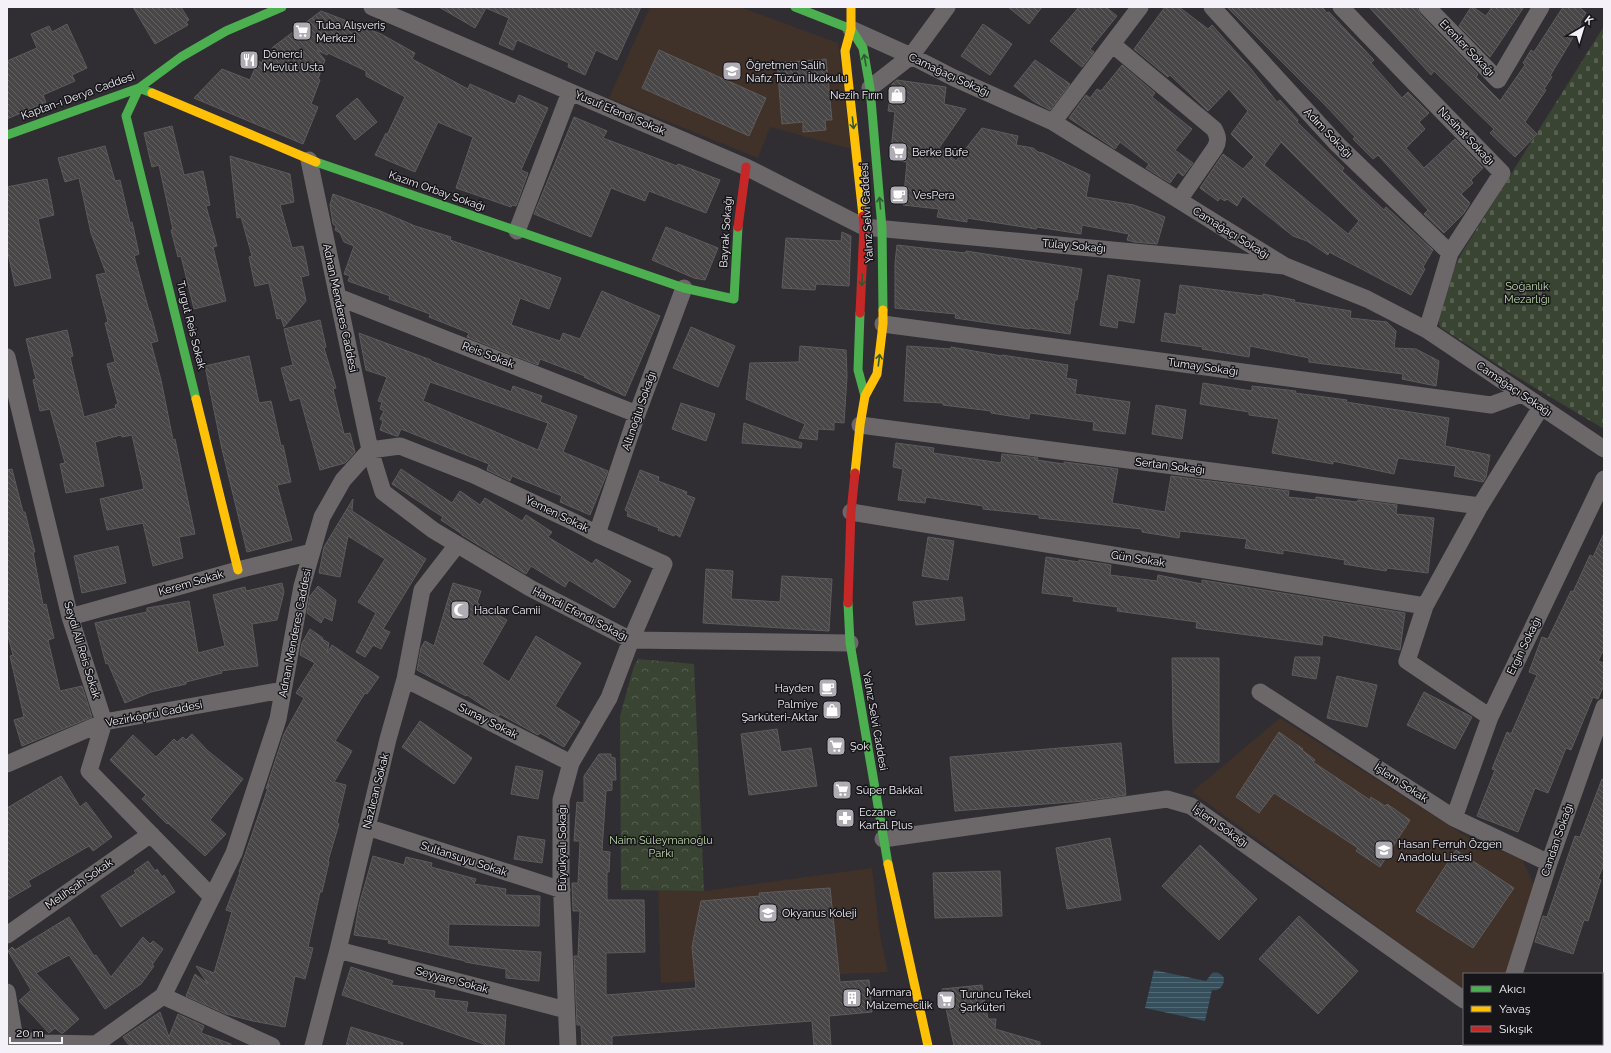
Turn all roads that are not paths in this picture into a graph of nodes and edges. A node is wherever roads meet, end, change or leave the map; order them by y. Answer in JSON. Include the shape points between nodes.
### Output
{"nodes":[{"id":1,"x":282,"y":7,"type":"edge"},
{"id":2,"x":372,"y":7,"type":"edge"},
{"id":3,"x":795,"y":7,"type":"edge"},
{"id":4,"x":851,"y":7,"type":"edge"},
{"id":5,"x":947,"y":7,"type":"edge"},
{"id":6,"x":1140,"y":7,"type":"edge"},
{"id":7,"x":1212,"y":7,"type":"edge"},
{"id":8,"x":1342,"y":7,"type":"edge"},
{"id":9,"x":1427,"y":7,"type":"edge"},
{"id":10,"x":1541,"y":7,"type":"edge"},
{"id":11,"x":851,"y":29,"type":"junction"},
{"id":12,"x":1112,"y":44,"type":"junction"},
{"id":13,"x":911,"y":56,"type":"junction"},
{"id":14,"x":139,"y":88,"type":"junction"},
{"id":15,"x":870,"y":88,"type":"junction"},
{"id":16,"x":570,"y":92,"type":"junction"},
{"id":17,"x":1053,"y":122,"type":"junction"},
{"id":18,"x":7,"y":135,"type":"edge"},
{"id":19,"x":309,"y":160,"type":"junction"},
{"id":20,"x":746,"y":167,"type":"junction"},
{"id":21,"x":1179,"y":200,"type":"junction"},
{"id":22,"x":864,"y":227,"type":"junction"},
{"id":23,"x":882,"y":228,"type":"junction"},
{"id":24,"x":517,"y":231,"type":"junction"},
{"id":25,"x":1450,"y":253,"type":"junction"},
{"id":26,"x":1285,"y":266,"type":"junction"},
{"id":27,"x":684,"y":288,"type":"junction"},
{"id":28,"x":338,"y":297,"type":"junction"},
{"id":29,"x":734,"y":299,"type":"joint"},
{"id":30,"x":883,"y":324,"type":"junction"},
{"id":31,"x":1427,"y":330,"type":"junction"},
{"id":32,"x":7,"y":357,"type":"edge"},
{"id":33,"x":1521,"y":394,"type":"junction"},
{"id":34,"x":865,"y":396,"type":"junction"},
{"id":35,"x":1541,"y":407,"type":"junction"},
{"id":36,"x":637,"y":414,"type":"junction"},
{"id":37,"x":860,"y":425,"type":"junction"},
{"id":38,"x":1604,"y":449,"type":"edge"},
{"id":39,"x":370,"y":450,"type":"junction"},
{"id":40,"x":1604,"y":479,"type":"edge"},
{"id":41,"x":1480,"y":506,"type":"junction"},
{"id":42,"x":851,"y":512,"type":"junction"},
{"id":43,"x":597,"y":534,"type":"junction"},
{"id":44,"x":457,"y":545,"type":"junction"},
{"id":45,"x":312,"y":552,"type":"junction"},
{"id":46,"x":238,"y":570,"type":"junction"},
{"id":47,"x":1425,"y":606,"type":"junction"},
{"id":48,"x":70,"y":617,"type":"junction"},
{"id":49,"x":631,"y":640,"type":"junction"},
{"id":50,"x":850,"y":643,"type":"junction"},
{"id":51,"x":405,"y":680,"type":"junction"},
{"id":52,"x":283,"y":690,"type":"junction"},
{"id":53,"x":1260,"y":692,"type":"dead end"},
{"id":54,"x":1604,"y":706,"type":"edge"},
{"id":55,"x":1490,"y":717,"type":"junction"},
{"id":56,"x":104,"y":722,"type":"junction"},
{"id":57,"x":571,"y":763,"type":"junction"},
{"id":58,"x":7,"y":764,"type":"edge"},
{"id":59,"x":1454,"y":818,"type":"junction"},
{"id":60,"x":367,"y":827,"type":"junction"},
{"id":61,"x":151,"y":834,"type":"junction"},
{"id":62,"x":883,"y":839,"type":"junction"},
{"id":63,"x":1549,"y":863,"type":"junction"},
{"id":64,"x":562,"y":890,"type":"junction"},
{"id":65,"x":212,"y":897,"type":"junction"},
{"id":66,"x":7,"y":935,"type":"edge"},
{"id":67,"x":338,"y":950,"type":"junction"},
{"id":68,"x":1514,"y":973,"type":"edge"},
{"id":69,"x":7,"y":992,"type":"edge"},
{"id":70,"x":163,"y":996,"type":"junction"},
{"id":71,"x":1463,"y":999,"type":"edge"},
{"id":72,"x":566,"y":1010,"type":"junction"},
{"id":73,"x":11,"y":1038,"type":"edge"},
{"id":74,"x":71,"y":1045,"type":"edge"},
{"id":75,"x":272,"y":1046,"type":"edge"},
{"id":76,"x":314,"y":1046,"type":"edge"},
{"id":77,"x":568,"y":1046,"type":"edge"},
{"id":78,"x":928,"y":1046,"type":"edge"}],
"edges":[{"from":1,"to":14,"type":"street","name":"Kaptan-ı Derya Caddesi","via":[[220,35],[181,57]]},
{"from":2,"to":16,"type":"street","name":"Yusuf Efendi Sokak"},
{"from":3,"to":11,"type":"street"},
{"from":4,"to":11,"type":"street","name":"Yalnız Selvi Caddesi"},
{"from":5,"to":13,"type":"street"},
{"from":6,"to":12,"type":"street"},
{"from":7,"to":25,"type":"street","name":"Adım Sokağı","via":[[1338,145]]},
{"from":8,"to":25,"type":"street","name":"Nasihat Sokağı","via":[[1502,173]]},
{"from":9,"to":10,"type":"street","name":"Erenler Sokağı","via":[[1498,80]]},
{"from":11,"to":13,"type":"street","name":"Camağaçı Sokağı"},
{"from":15,"to":11,"type":"street","name":"Yalnız Selvi Caddesi","one_way":true,"via":[[863,48]]},
{"from":11,"to":22,"type":"street","name":"Yalnız Selvi Caddesi","one_way":true,"via":[[845,51]]},
{"from":12,"to":17,"type":"street"},
{"from":12,"to":21,"type":"street","via":[[1217,133],[1215,148]]},
{"from":13,"to":15,"type":"street"},
{"from":13,"to":17,"type":"street","name":"Camağaçı Sokağı"},
{"from":14,"to":18,"type":"street","name":"Kaptan-ı Derya Caddesi"},
{"from":14,"to":19,"type":"street","name":"Kazım Orbay Sokağı"},
{"from":14,"to":46,"type":"street","name":"Turgut Reis Sokak","via":[[126,116]]},
{"from":23,"to":15,"type":"street","name":"Yalnız Selvi Caddesi","one_way":true},
{"from":16,"to":20,"type":"street","name":"Yusuf Efendi Sokak"},
{"from":16,"to":24,"type":"street"},
{"from":17,"to":21,"type":"street","name":"Camağaçı Sokağı"},
{"from":19,"to":24,"type":"street","name":"Kazım Orbay Sokağı"},
{"from":19,"to":28,"type":"street","name":"Adnan Menderes Caddesi"},
{"from":20,"to":22,"type":"street","name":"Yusuf Efendi Sokak"},
{"from":20,"to":29,"type":"street","name":"Bayrak Sokağı","via":[[737,228]]},
{"from":21,"to":26,"type":"street","name":"Camağaçı Sokağı"},
{"from":22,"to":23,"type":"street","name":"Tülay Sokağı"},
{"from":22,"to":34,"type":"street","name":"Yalnız Selvi Caddesi","one_way":true,"via":[[858,370]]},
{"from":23,"to":26,"type":"street","name":"Tülay Sokağı"},
{"from":23,"to":30,"type":"street","name":"Yalnız Selvi Caddesi"},
{"from":24,"to":27,"type":"street","name":"Kazım Orbay Sokağı"},
{"from":25,"to":31,"type":"street","name":"Nasihat Sokağı"},
{"from":26,"to":31,"type":"street","name":"Camağaçı Sokağı","via":[[1367,299]]},
{"from":27,"to":29,"type":"street","name":"Kazım Orbay Sokağı"},
{"from":27,"to":36,"type":"street","name":"Altınoğlu Sokağı"},
{"from":28,"to":36,"type":"street","name":"Reis Sokak"},
{"from":28,"to":39,"type":"street","name":"Adnan Menderes Caddesi"},
{"from":30,"to":33,"type":"street","name":"Tumay Sokağı","via":[[1491,405]]},
{"from":34,"to":30,"type":"street","name":"Yalnız Selvi Caddesi","one_way":true,"via":[[877,374]]},
{"from":31,"to":33,"type":"street","name":"Camağaçı Sokağı"},
{"from":32,"to":48,"type":"street","name":"Seydi Ali Reis Sokak"},
{"from":33,"to":35,"type":"street","name":"Camağaçı Sokağı"},
{"from":34,"to":37,"type":"street","name":"Yalnız Selvi Caddesi"},
{"from":35,"to":38,"type":"street","name":"Camağaçı Sokağı"},
{"from":35,"to":41,"type":"street"},
{"from":36,"to":43,"type":"street","name":"Altınoğlu Sokağı"},
{"from":37,"to":41,"type":"street","name":"Sertan Sokağı"},
{"from":37,"to":42,"type":"street","name":"Yalnız Selvi Caddesi"},
{"from":39,"to":43,"type":"street","name":"Yemen Sokak","via":[[400,446],[474,475]]},
{"from":39,"to":44,"type":"street","name":"Hamdi Efendi Sokağı","via":[[383,492]]},
{"from":39,"to":45,"type":"street","name":"Adnan Menderes Caddesi","via":[[343,480],[322,517]]},
{"from":40,"to":55,"type":"street","name":"Ergin Sokağı"},
{"from":41,"to":47,"type":"street"},
{"from":42,"to":47,"type":"street","name":"Gün Sokak"},
{"from":42,"to":50,"type":"street","name":"Yalnız Selvi Caddesi","via":[[848,591]]},
{"from":43,"to":49,"type":"street","name":"Yemen Sokak","via":[[664,564]]},
{"from":44,"to":49,"type":"street","name":"Hamdi Efendi Sokağı","via":[[530,588]]},
{"from":44,"to":51,"type":"street","name":"Nazlıcan Sokak","via":[[422,590]]},
{"from":45,"to":46,"type":"street","name":"Kerem Sokak"},
{"from":45,"to":52,"type":"street","name":"Adnan Menderes Caddesi","via":[[302,586]]},
{"from":46,"to":48,"type":"street","name":"Kerem Sokak"},
{"from":47,"to":55,"type":"street","via":[[1407,661]]},
{"from":48,"to":56,"type":"street","name":"Seydi Ali Reis Sokak"},
{"from":49,"to":50,"type":"street","name":"Hamdi Efendi Sokağı"},
{"from":49,"to":57,"type":"street","name":"Büyükyalı Sokağı","via":[[609,698]]},
{"from":50,"to":62,"type":"street","name":"Yalnız Selvi Caddesi"},
{"from":51,"to":57,"type":"street","name":"Sunay Sokak"},
{"from":51,"to":60,"type":"street","name":"Nazlıcan Sokak"},
{"from":52,"to":56,"type":"street","name":"Vezirköprü Caddesi"},
{"from":52,"to":65,"type":"street","name":"Adnan Menderes Caddesi","via":[[278,719],[234,853]]},
{"from":53,"to":59,"type":"street","name":"İşlem Sokak"},
{"from":54,"to":63,"type":"street","name":"Candan Sokağı"},
{"from":55,"to":59,"type":"street","name":"Ergin Sokağı"},
{"from":56,"to":58,"type":"street","name":"Vezirköprü Caddesi"},
{"from":56,"to":61,"type":"street","via":[[89,771]]},
{"from":57,"to":64,"type":"street","name":"Büyükyalı Sokağı","via":[[561,800]]},
{"from":59,"to":63,"type":"street","name":"İşlem Sokak"},
{"from":60,"to":64,"type":"street","name":"Sultansuyu Sokak"},
{"from":60,"to":67,"type":"street","name":"Nazlıcan Sokak"},
{"from":61,"to":65,"type":"street"},
{"from":61,"to":66,"type":"street","name":"Melihşah Sokak"},
{"from":62,"to":71,"type":"street","name":"İşlem Sokağı","via":[[1173,800],[1191,806]]},
{"from":62,"to":78,"type":"street","name":"Yalnız Selvi Caddesi"},
{"from":63,"to":68,"type":"street","name":"Candan Sokağı"},
{"from":64,"to":72,"type":"street","name":"Büyükyalı Sokağı"},
{"from":65,"to":70,"type":"street","name":"Adnan Menderes Caddesi"},
{"from":67,"to":72,"type":"street","name":"Seyyare Sokak"},
{"from":67,"to":76,"type":"street","name":"Nazlıcan Sokak"},
{"from":69,"to":73,"type":"street"},
{"from":70,"to":74,"type":"street","name":"Adnan Menderes Caddesi","via":[[96,1044]]},
{"from":70,"to":75,"type":"street"},
{"from":72,"to":77,"type":"street","name":"Büyükyalı Sokağı"},
{"from":73,"to":74,"type":"street","name":"Adnan Menderes Caddesi"}]}
